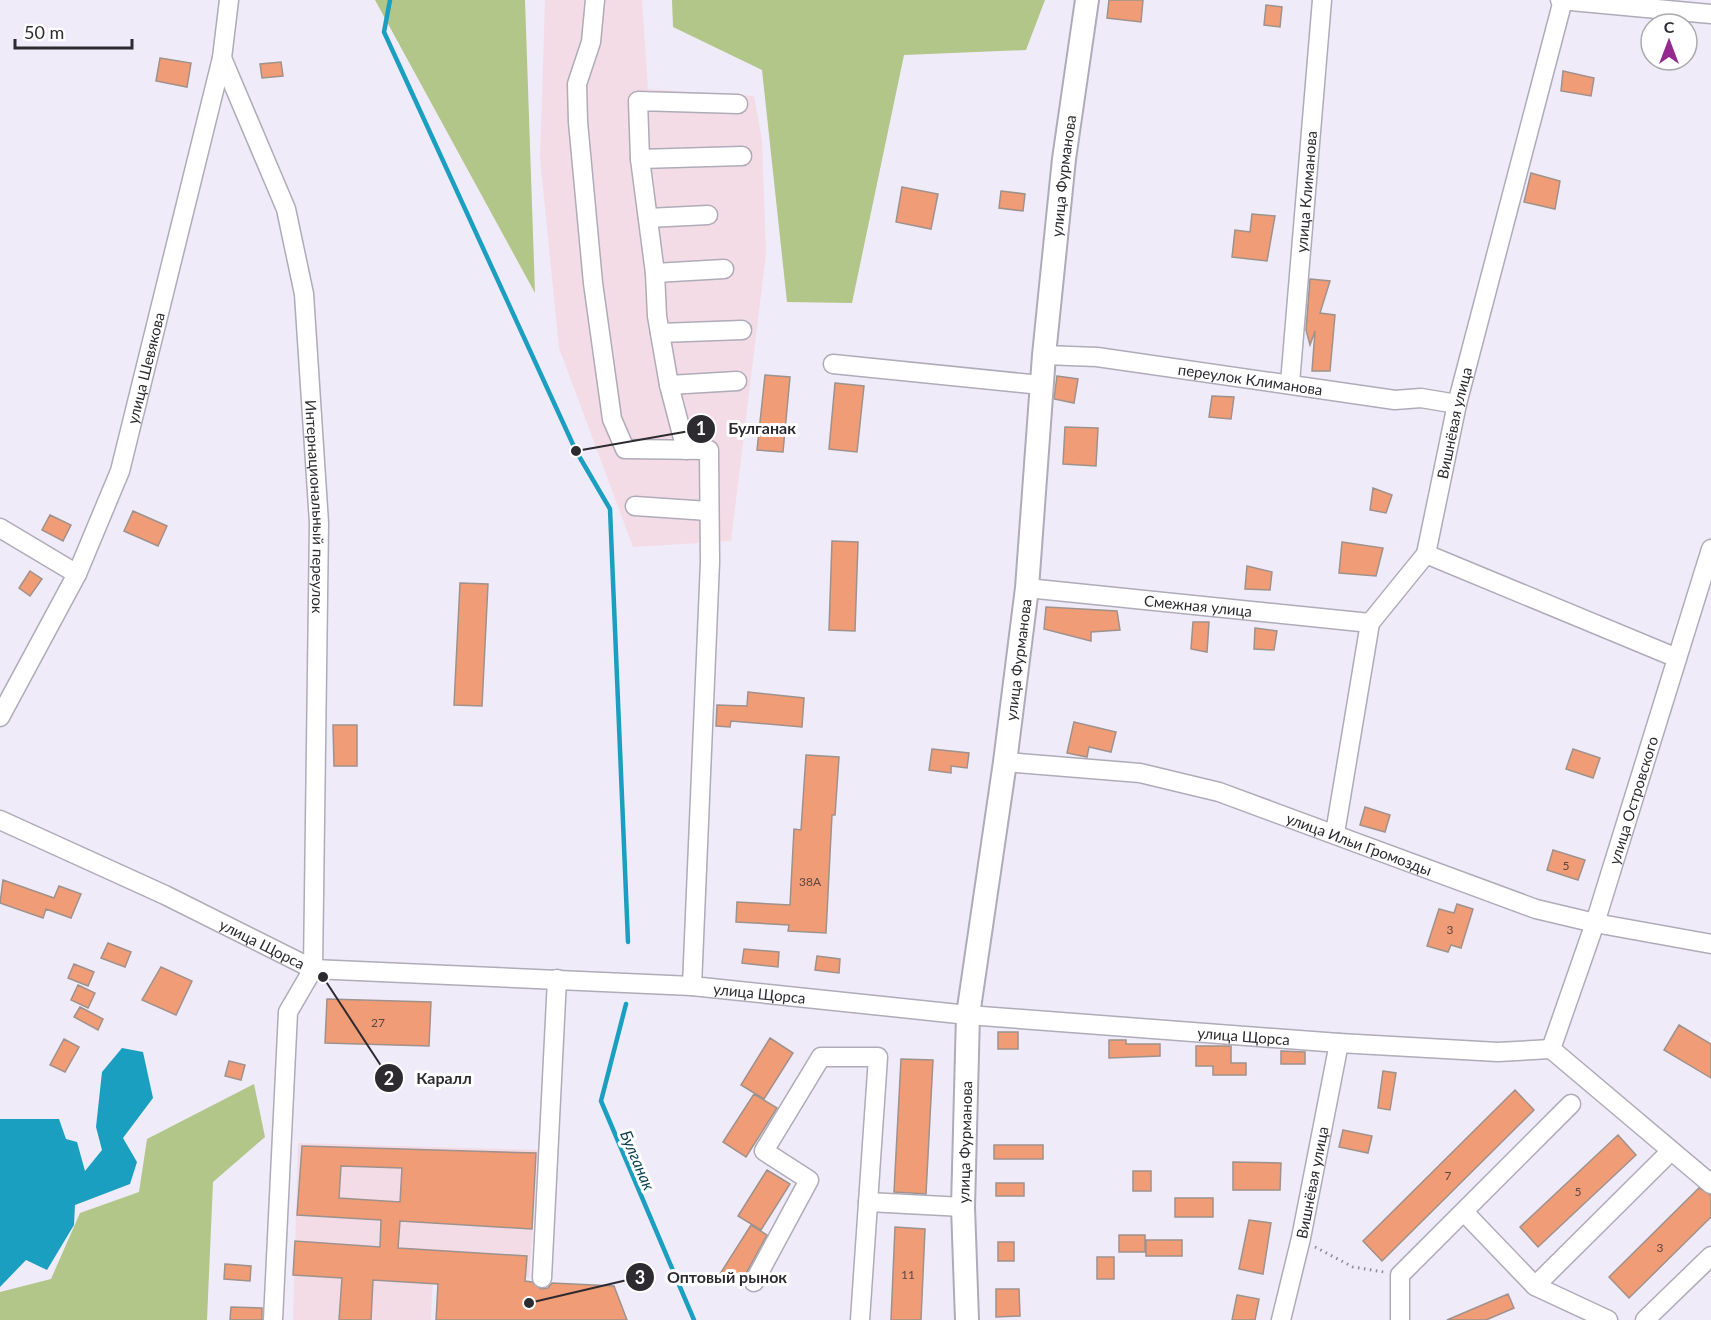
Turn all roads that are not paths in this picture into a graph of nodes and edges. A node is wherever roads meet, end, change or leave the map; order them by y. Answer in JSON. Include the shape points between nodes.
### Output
{"nodes":[{"id":1,"x":229,"y":0,"type":"edge"},
{"id":2,"x":595,"y":0,"type":"edge"},
{"id":3,"x":1087,"y":0,"type":"edge"},
{"id":4,"x":1322,"y":0,"type":"edge"},
{"id":5,"x":1562,"y":0,"type":"edge"},
{"id":6,"x":1711,"y":14,"type":"edge"},
{"id":7,"x":222,"y":58,"type":"junction"},
{"id":8,"x":738,"y":104,"type":"dead end"},
{"id":9,"x":742,"y":156,"type":"dead end"},
{"id":10,"x":640,"y":159,"type":"junction"},
{"id":11,"x":708,"y":215,"type":"dead end"},
{"id":12,"x":648,"y":218,"type":"junction"},
{"id":13,"x":724,"y":269,"type":"dead end"},
{"id":14,"x":655,"y":273,"type":"junction"},
{"id":15,"x":742,"y":330,"type":"dead end"},
{"id":16,"x":660,"y":333,"type":"junction"},
{"id":17,"x":1044,"y":355,"type":"junction"},
{"id":18,"x":833,"y":364,"type":"dead end"},
{"id":19,"x":737,"y":381,"type":"dead end"},
{"id":20,"x":1290,"y":383,"type":"junction"},
{"id":21,"x":669,"y":385,"type":"junction"},
{"id":22,"x":1041,"y":385,"type":"junction"},
{"id":23,"x":1457,"y":404,"type":"junction"},
{"id":24,"x":686,"y":450,"type":"junction"},
{"id":25,"x":635,"y":506,"type":"dead end"},
{"id":26,"x":708,"y":511,"type":"junction"},
{"id":27,"x":0,"y":528,"type":"edge"},
{"id":28,"x":1711,"y":549,"type":"edge"},
{"id":29,"x":1426,"y":554,"type":"junction"},
{"id":30,"x":77,"y":574,"type":"junction"},
{"id":31,"x":1027,"y":588,"type":"junction"},
{"id":32,"x":1370,"y":623,"type":"junction"},
{"id":33,"x":1677,"y":658,"type":"junction"},
{"id":34,"x":0,"y":717,"type":"edge"},
{"id":35,"x":1005,"y":762,"type":"junction"},
{"id":36,"x":0,"y":820,"type":"edge"},
{"id":37,"x":1335,"y":833,"type":"junction"},
{"id":38,"x":1595,"y":923,"type":"junction"},
{"id":39,"x":1711,"y":944,"type":"edge"},
{"id":40,"x":313,"y":969,"type":"junction"},
{"id":41,"x":557,"y":979,"type":"junction"},
{"id":42,"x":692,"y":986,"type":"junction"},
{"id":43,"x":968,"y":1015,"type":"junction"},
{"id":44,"x":1339,"y":1043,"type":"junction"},
{"id":45,"x":1551,"y":1049,"type":"junction"},
{"id":46,"x":1571,"y":1104,"type":"dead end"},
{"id":47,"x":1671,"y":1150,"type":"junction"},
{"id":48,"x":1711,"y":1184,"type":"edge"},
{"id":49,"x":868,"y":1202,"type":"junction"},
{"id":50,"x":963,"y":1207,"type":"junction"},
{"id":51,"x":1464,"y":1212,"type":"junction"},
{"id":52,"x":1711,"y":1256,"type":"edge"},
{"id":53,"x":542,"y":1278,"type":"dead end"},
{"id":54,"x":754,"y":1282,"type":"dead end"},
{"id":55,"x":1535,"y":1286,"type":"junction"},
{"id":56,"x":273,"y":1320,"type":"edge"},
{"id":57,"x":860,"y":1320,"type":"edge"},
{"id":58,"x":967,"y":1320,"type":"edge"},
{"id":59,"x":1281,"y":1320,"type":"edge"},
{"id":60,"x":1400,"y":1320,"type":"edge"},
{"id":61,"x":1608,"y":1320,"type":"edge"},
{"id":62,"x":1645,"y":1320,"type":"edge"}],
"edges":[{"from":1,"to":7,"type":"street","name":"улица Шевякова"},
{"from":2,"to":24,"type":"street","via":[[591,42],[577,84],[578,123],[593,283],[612,419],[626,449]]},
{"from":3,"to":17,"type":"main road","name":"улица Фурманова","via":[[1064,159]]},
{"from":4,"to":20,"type":"street","name":"улица Климанова"},
{"from":5,"to":6,"type":"street"},
{"from":5,"to":23,"type":"street","name":"Вишнёвая улица"},
{"from":7,"to":30,"type":"street","name":"улица Шевякова","via":[[120,471]]},
{"from":7,"to":40,"type":"street","name":"Интернациональный переулок","via":[[286,209],[304,294],[319,523]]},
{"from":8,"to":10,"type":"street","via":[[638,101]]},
{"from":9,"to":10,"type":"street"},
{"from":10,"to":12,"type":"street"},
{"from":11,"to":12,"type":"street"},
{"from":12,"to":14,"type":"street"},
{"from":13,"to":14,"type":"street"},
{"from":14,"to":16,"type":"street"},
{"from":15,"to":16,"type":"street"},
{"from":16,"to":21,"type":"street"},
{"from":17,"to":20,"type":"street","name":"переулок Климанова","via":[[1097,357]]},
{"from":17,"to":22,"type":"main road","name":"улица Фурманова"},
{"from":18,"to":22,"type":"street"},
{"from":19,"to":21,"type":"street"},
{"from":20,"to":23,"type":"street","name":"переулок Климанова","via":[[1395,400],[1421,398]]},
{"from":21,"to":24,"type":"street"},
{"from":22,"to":31,"type":"main road","name":"улица Фурманова"},
{"from":23,"to":29,"type":"street","name":"Вишнёвая улица"},
{"from":24,"to":26,"type":"street","via":[[709,450]]},
{"from":25,"to":26,"type":"street"},
{"from":26,"to":42,"type":"street","via":[[710,562]]},
{"from":27,"to":30,"type":"street"},
{"from":28,"to":33,"type":"street","name":"улица Островского"},
{"from":29,"to":32,"type":"street","name":"Вишнёвая улица"},
{"from":29,"to":33,"type":"street"},
{"from":30,"to":34,"type":"street","name":"улица Шевякова"},
{"from":31,"to":32,"type":"street","name":"Смежная улица"},
{"from":31,"to":35,"type":"main road","name":"улица Фурманова"},
{"from":32,"to":37,"type":"street","name":"Вишнёвая улица"},
{"from":33,"to":38,"type":"street","name":"улица Островского"},
{"from":35,"to":37,"type":"street","name":"улица Ильи Громозды","via":[[1140,773],[1219,792]]},
{"from":35,"to":43,"type":"main road","name":"улица Фурманова"},
{"from":36,"to":40,"type":"street","name":"улица Щорса","via":[[165,895]]},
{"from":37,"to":38,"type":"street","name":"улица Ильи Громозды","via":[[1536,909]]},
{"from":38,"to":39,"type":"street","name":"улица Ильи Громозды"},
{"from":38,"to":45,"type":"street","name":"улица Островского"},
{"from":40,"to":41,"type":"street","name":"улица Щорса"},
{"from":40,"to":56,"type":"street","via":[[288,1012]]},
{"from":41,"to":42,"type":"street","name":"улица Щорса"},
{"from":41,"to":53,"type":"street"},
{"from":42,"to":43,"type":"street","name":"улица Щорса"},
{"from":43,"to":44,"type":"street","name":"улица Щорса"},
{"from":43,"to":50,"type":"main road","name":"улица Фурманова"},
{"from":44,"to":45,"type":"street","name":"улица Щорса","via":[[1498,1052]]},
{"from":44,"to":59,"type":"street","name":"Вишнёвая улица"},
{"from":45,"to":47,"type":"street"},
{"from":46,"to":51,"type":"street"},
{"from":47,"to":48,"type":"street"},
{"from":47,"to":55,"type":"street"},
{"from":49,"to":50,"type":"street"},
{"from":49,"to":54,"type":"street","via":[[878,1057],[821,1057],[764,1151],[808,1180]]},
{"from":49,"to":57,"type":"street"},
{"from":50,"to":58,"type":"main road","name":"улица Фурманова"},
{"from":51,"to":55,"type":"street"},
{"from":51,"to":60,"type":"street","via":[[1400,1275]]},
{"from":52,"to":62,"type":"street"},
{"from":55,"to":61,"type":"street"}]}
